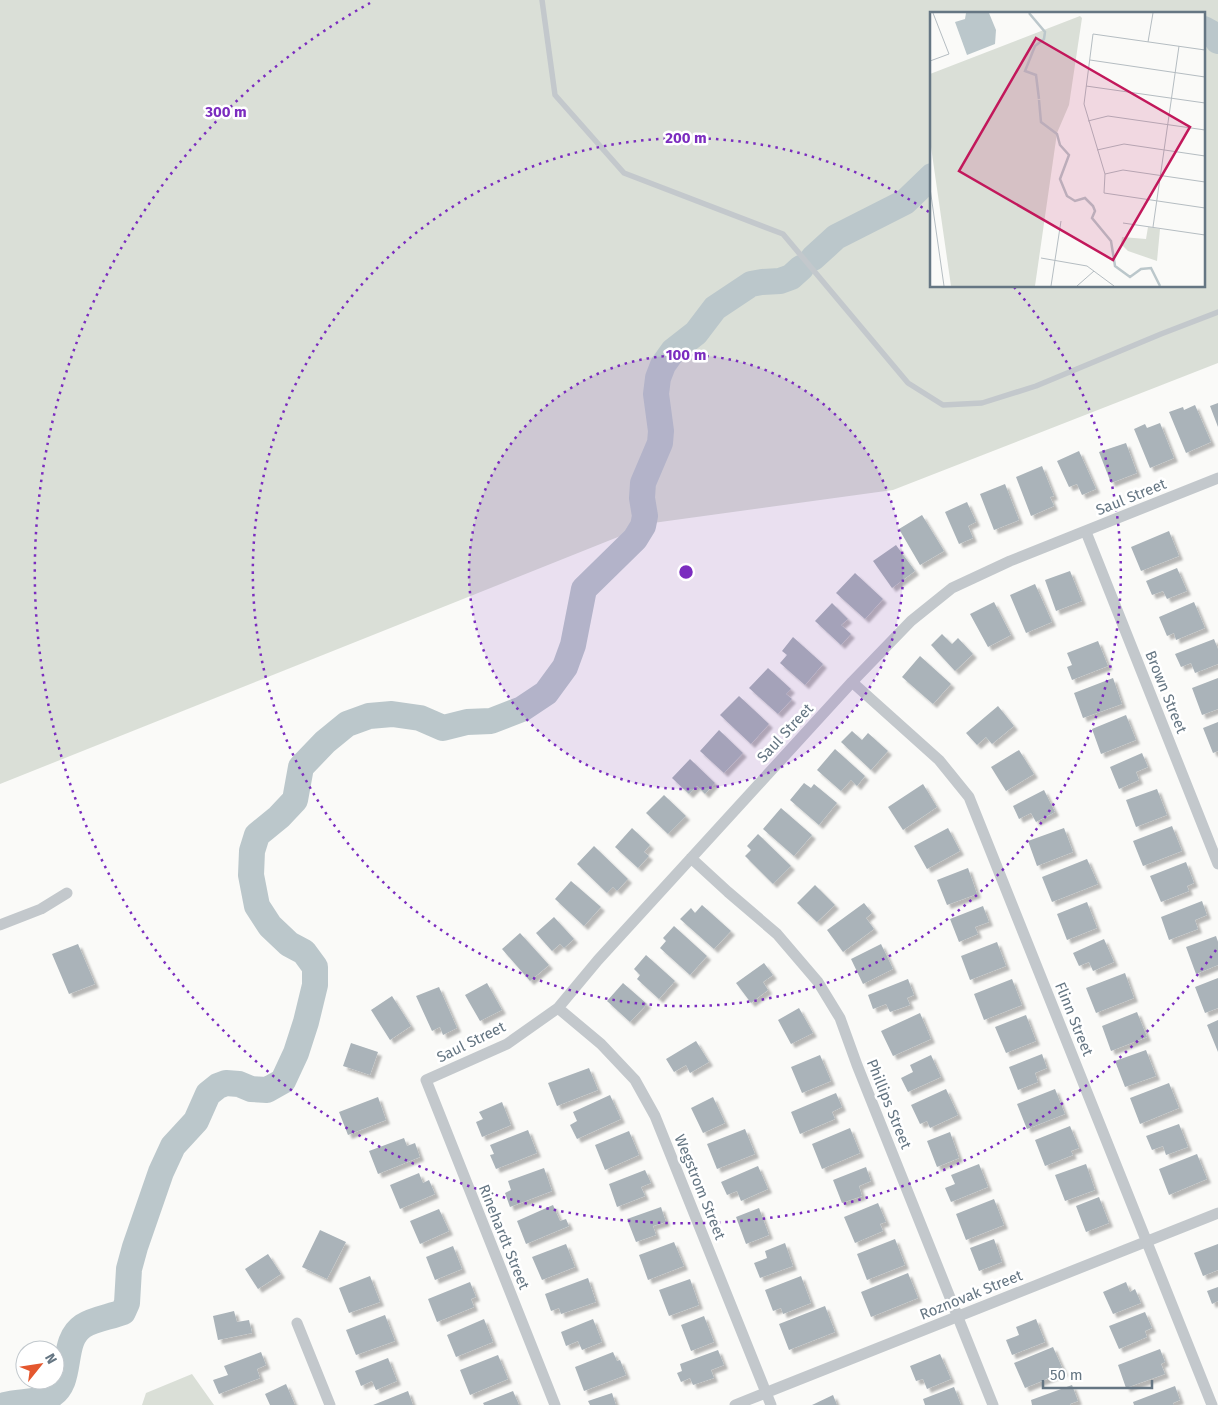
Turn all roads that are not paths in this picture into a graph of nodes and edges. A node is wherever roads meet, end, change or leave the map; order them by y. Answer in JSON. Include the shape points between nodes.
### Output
{"nodes":[{"id":1,"x":542,"y":0,"type":"edge"},
{"id":2,"x":1218,"y":312,"type":"edge"},
{"id":3,"x":1218,"y":478,"type":"edge"},
{"id":4,"x":1086,"y":532,"type":"junction"},
{"id":5,"x":852,"y":682,"type":"junction"},
{"id":6,"x":691,"y":858,"type":"junction"},
{"id":7,"x":1218,"y":864,"type":"edge"},
{"id":8,"x":67,"y":893,"type":"dead end"},
{"id":9,"x":0,"y":925,"type":"edge"},
{"id":10,"x":558,"y":1008,"type":"junction"},
{"id":11,"x":426,"y":1080,"type":"joint"},
{"id":12,"x":1218,"y":1213,"type":"edge"},
{"id":13,"x":1147,"y":1241,"type":"junction"},
{"id":14,"x":958,"y":1317,"type":"junction"},
{"id":15,"x":297,"y":1323,"type":"dead end"},
{"id":16,"x":766,"y":1393,"type":"junction"},
{"id":17,"x":330,"y":1405,"type":"edge"},
{"id":18,"x":555,"y":1405,"type":"edge"},
{"id":19,"x":735,"y":1405,"type":"edge"},
{"id":20,"x":771,"y":1405,"type":"edge"},
{"id":21,"x":993,"y":1405,"type":"edge"},
{"id":22,"x":1212,"y":1405,"type":"edge"}],
"edges":[{"from":1,"to":2,"type":"lane","via":[[555,95],[624,173],[783,234],[908,383],[943,405],[982,403],[1036,386]]},
{"from":3,"to":4,"type":"street","name":"Saul Street"},
{"from":4,"to":5,"type":"street","name":"Saul Street","via":[[1010,561],[952,588],[911,621]]},
{"from":4,"to":7,"type":"street","name":"Brown Street"},
{"from":5,"to":6,"type":"street","name":"Saul Street"},
{"from":5,"to":13,"type":"street","name":"Flinn Street","via":[[939,760],[969,797]]},
{"from":6,"to":10,"type":"street","name":"Saul Street"},
{"from":6,"to":14,"type":"street","name":"Phillips Street","via":[[777,934],[818,982],[840,1018]]},
{"from":8,"to":9,"type":"street","via":[[41,909]]},
{"from":10,"to":11,"type":"street","name":"Saul Street","via":[[507,1044]]},
{"from":10,"to":16,"type":"street","name":"Wegstrom Street","via":[[601,1044],[635,1080],[655,1116]]},
{"from":11,"to":18,"type":"street","name":"Rinehardt Street"},
{"from":12,"to":13,"type":"street","name":"Roznovak Street"},
{"from":13,"to":14,"type":"street","name":"Roznovak Street"},
{"from":13,"to":22,"type":"street","name":"Flinn Street"},
{"from":14,"to":16,"type":"street","name":"Roznovak Street"},
{"from":14,"to":21,"type":"street","name":"Phillips Street"},
{"from":15,"to":17,"type":"street"},
{"from":16,"to":19,"type":"street","name":"Roznovak Street"},
{"from":16,"to":20,"type":"street","name":"Wegstrom Street"}]}
